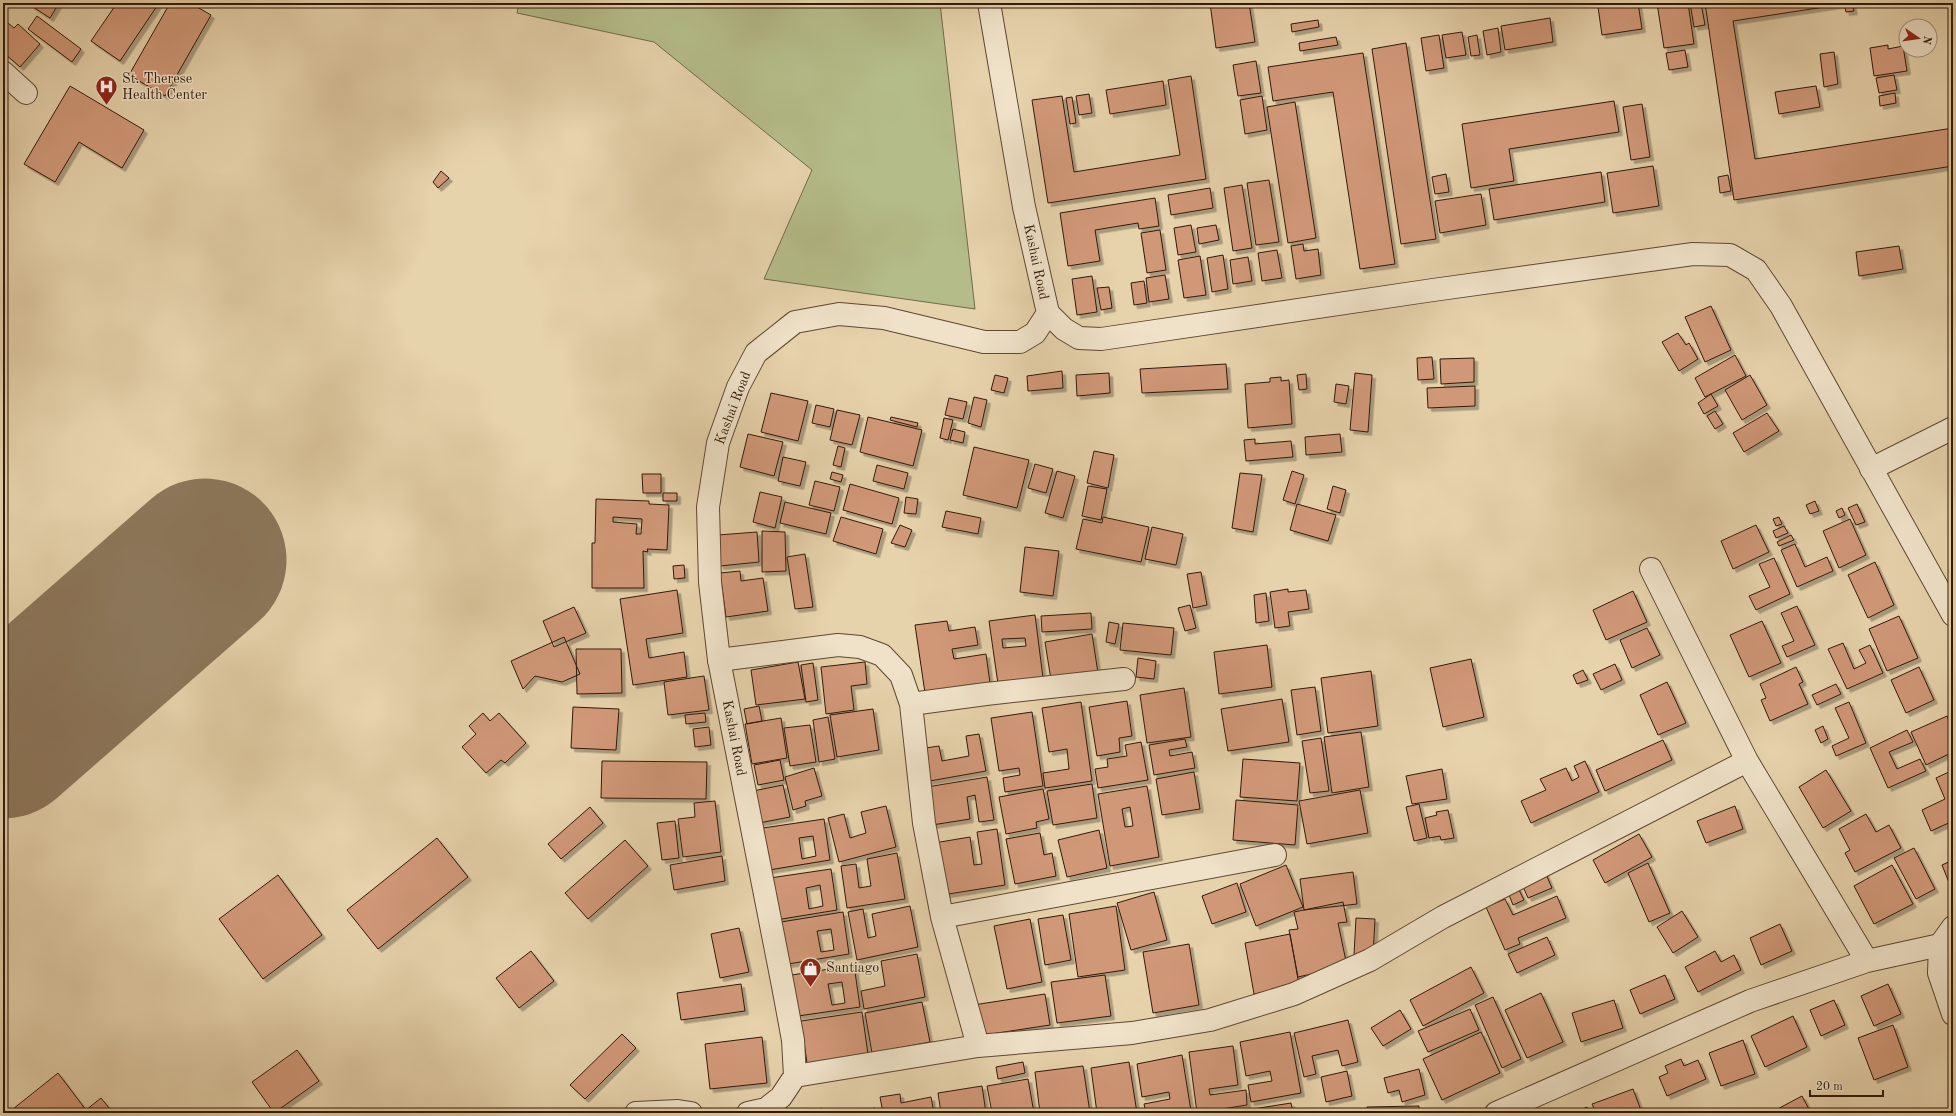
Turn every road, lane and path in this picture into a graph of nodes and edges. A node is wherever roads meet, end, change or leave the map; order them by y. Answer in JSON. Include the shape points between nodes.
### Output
{"nodes":[{"id":1,"x":988,"y":3,"type":"edge"},
{"id":2,"x":3,"y":72,"type":"edge"},
{"id":3,"x":26,"y":93,"type":"dead end"},
{"id":4,"x":1048,"y":313,"type":"junction"},
{"id":5,"x":1953,"y":428,"type":"edge"},
{"id":6,"x":1871,"y":469,"type":"junction"},
{"id":7,"x":1651,"y":569,"type":"dead end"},
{"id":8,"x":1953,"y":615,"type":"edge"},
{"id":9,"x":719,"y":660,"type":"junction"},
{"id":10,"x":1124,"y":678,"type":"dead end"},
{"id":11,"x":911,"y":704,"type":"junction"},
{"id":12,"x":1747,"y":761,"type":"junction"},
{"id":13,"x":1275,"y":855,"type":"dead end"},
{"id":14,"x":942,"y":917,"type":"junction"},
{"id":15,"x":1953,"y":927,"type":"edge"},
{"id":16,"x":1940,"y":945,"type":"junction"},
{"id":17,"x":1867,"y":962,"type":"junction"},
{"id":18,"x":1953,"y":1014,"type":"edge"},
{"id":19,"x":978,"y":1046,"type":"junction"},
{"id":20,"x":795,"y":1076,"type":"junction"},
{"id":21,"x":636,"y":1113,"type":"edge"},
{"id":22,"x":691,"y":1113,"type":"edge"},
{"id":23,"x":748,"y":1113,"type":"edge"},
{"id":24,"x":1496,"y":1113,"type":"edge"}],
"edges":[{"from":1,"to":4,"type":"street","name":"Kashai Road","via":[[1024,207]]},
{"from":2,"to":3,"type":"street"},
{"from":4,"to":6,"type":"street","via":[[1064,329],[1079,338],[1101,339],[1678,256],[1730,255],[1756,270],[1781,306]]},
{"from":4,"to":9,"type":"street","name":"Kashai Road","via":[[1035,333],[1020,342],[984,342],[884,318],[839,314],[795,322],[756,353],[738,387],[718,443],[708,507],[710,582]]},
{"from":5,"to":6,"type":"street"},
{"from":6,"to":8,"type":"street"},
{"from":7,"to":12,"type":"street"},
{"from":9,"to":11,"type":"street","via":[[838,645],[860,647],[882,655],[900,674]]},
{"from":9,"to":20,"type":"street","name":"Kashai Road","via":[[791,1032]]},
{"from":10,"to":11,"type":"street"},
{"from":11,"to":14,"type":"street","via":[[924,823]]},
{"from":12,"to":17,"type":"street"},
{"from":12,"to":19,"type":"street","via":[[1443,917],[1370,960],[1294,994],[1210,1020],[1132,1033]]},
{"from":13,"to":14,"type":"street"},
{"from":14,"to":19,"type":"street"},
{"from":15,"to":16,"type":"street"},
{"from":16,"to":17,"type":"street"},
{"from":16,"to":18,"type":"street","via":[[1939,973]]},
{"from":17,"to":24,"type":"street","via":[[1750,1001]]},
{"from":19,"to":20,"type":"street"},
{"from":20,"to":23,"type":"street","via":[[781,1097],[766,1109]]},
{"from":21,"to":22,"type":"street"}]}
